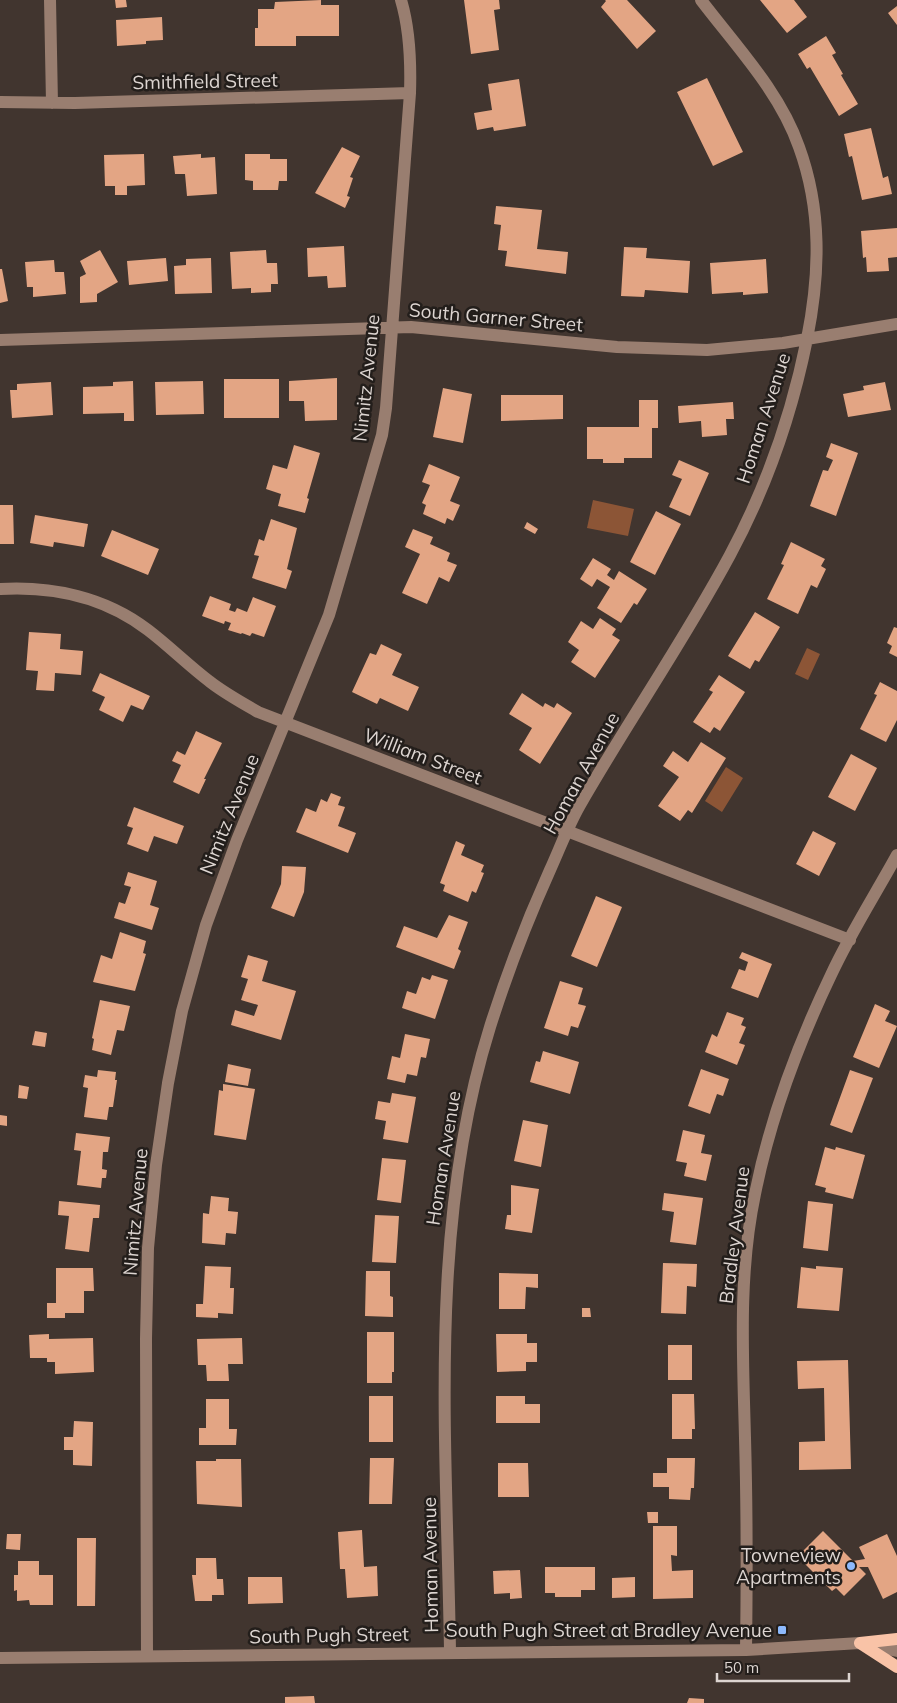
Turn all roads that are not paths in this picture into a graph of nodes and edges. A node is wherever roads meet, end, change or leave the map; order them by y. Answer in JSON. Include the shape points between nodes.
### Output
{"nodes":[{"id":1,"x":50,"y":0,"type":"edge"},
{"id":2,"x":401,"y":0,"type":"edge"},
{"id":3,"x":701,"y":0,"type":"edge"},
{"id":4,"x":410,"y":93,"type":"junction"},
{"id":5,"x":0,"y":102,"type":"edge"},
{"id":6,"x":52,"y":103,"type":"junction"},
{"id":7,"x":897,"y":324,"type":"edge"},
{"id":8,"x":390,"y":328,"type":"junction"},
{"id":9,"x":807,"y":338,"type":"junction"},
{"id":10,"x":0,"y":340,"type":"edge"},
{"id":11,"x":0,"y":589,"type":"edge"},
{"id":12,"x":286,"y":723,"type":"junction"},
{"id":13,"x":567,"y":832,"type":"junction"},
{"id":14,"x":897,"y":855,"type":"edge"},
{"id":15,"x":850,"y":940,"type":"junction"},
{"id":16,"x":897,"y":1639,"type":"edge"},
{"id":17,"x":860,"y":1643,"type":"junction"},
{"id":18,"x":746,"y":1650,"type":"junction"},
{"id":19,"x":450,"y":1651,"type":"junction"},
{"id":20,"x":897,"y":1651,"type":"edge"},
{"id":21,"x":147,"y":1655,"type":"junction"},
{"id":22,"x":0,"y":1658,"type":"edge"},
{"id":23,"x":897,"y":1667,"type":"edge"}],
"edges":[{"from":1,"to":6,"type":"street"},
{"from":2,"to":4,"type":"street","name":"Nimitz Avenue","via":[[406,14],[411,60]]},
{"from":3,"to":9,"type":"street","name":"Homan Avenue","via":[[781,108],[798,143],[818,228],[814,296]]},
{"from":4,"to":6,"type":"street","name":"Smithfield Street"},
{"from":4,"to":8,"type":"street","name":"Nimitz Avenue"},
{"from":5,"to":6,"type":"street","name":"Smithfield Street"},
{"from":7,"to":9,"type":"street","name":"South Garner Street"},
{"from":8,"to":9,"type":"street","name":"South Garner Street","via":[[411,327],[680,350],[758,346]]},
{"from":8,"to":10,"type":"street","name":"South Garner Street"},
{"from":8,"to":12,"type":"street","name":"Nimitz Avenue","via":[[382,435],[329,615]]},
{"from":9,"to":13,"type":"street","name":"Homan Avenue","via":[[778,445],[732,553],[577,809]]},
{"from":11,"to":12,"type":"street","name":"William Street","via":[[58,590],[120,612],[147,629],[227,695]]},
{"from":12,"to":13,"type":"street","name":"William Street"},
{"from":12,"to":21,"type":"street","name":"Nimitz Avenue","via":[[206,925],[182,1011],[157,1156],[148,1248],[146,1339]]},
{"from":13,"to":15,"type":"street","name":"William Street"},
{"from":13,"to":19,"type":"street","name":"Homan Avenue","via":[[524,928],[490,1026],[476,1075],[456,1176],[448,1253],[445,1391]]},
{"from":14,"to":15,"type":"street","name":"Bradley Avenue"},
{"from":15,"to":18,"type":"street","name":"Bradley Avenue","via":[[831,974],[798,1054],[770,1133],[754,1196],[744,1281],[742,1336],[747,1528]]},
{"from":16,"to":17,"type":"main road"},
{"from":17,"to":18,"type":"street","name":"South Pugh Street"},
{"from":17,"to":20,"type":"street","name":"South Pugh Street"},
{"from":17,"to":23,"type":"main road"},
{"from":18,"to":19,"type":"street","name":"South Pugh Street"},
{"from":19,"to":21,"type":"street","name":"South Pugh Street"},
{"from":21,"to":22,"type":"street","name":"South Pugh Street"}]}
